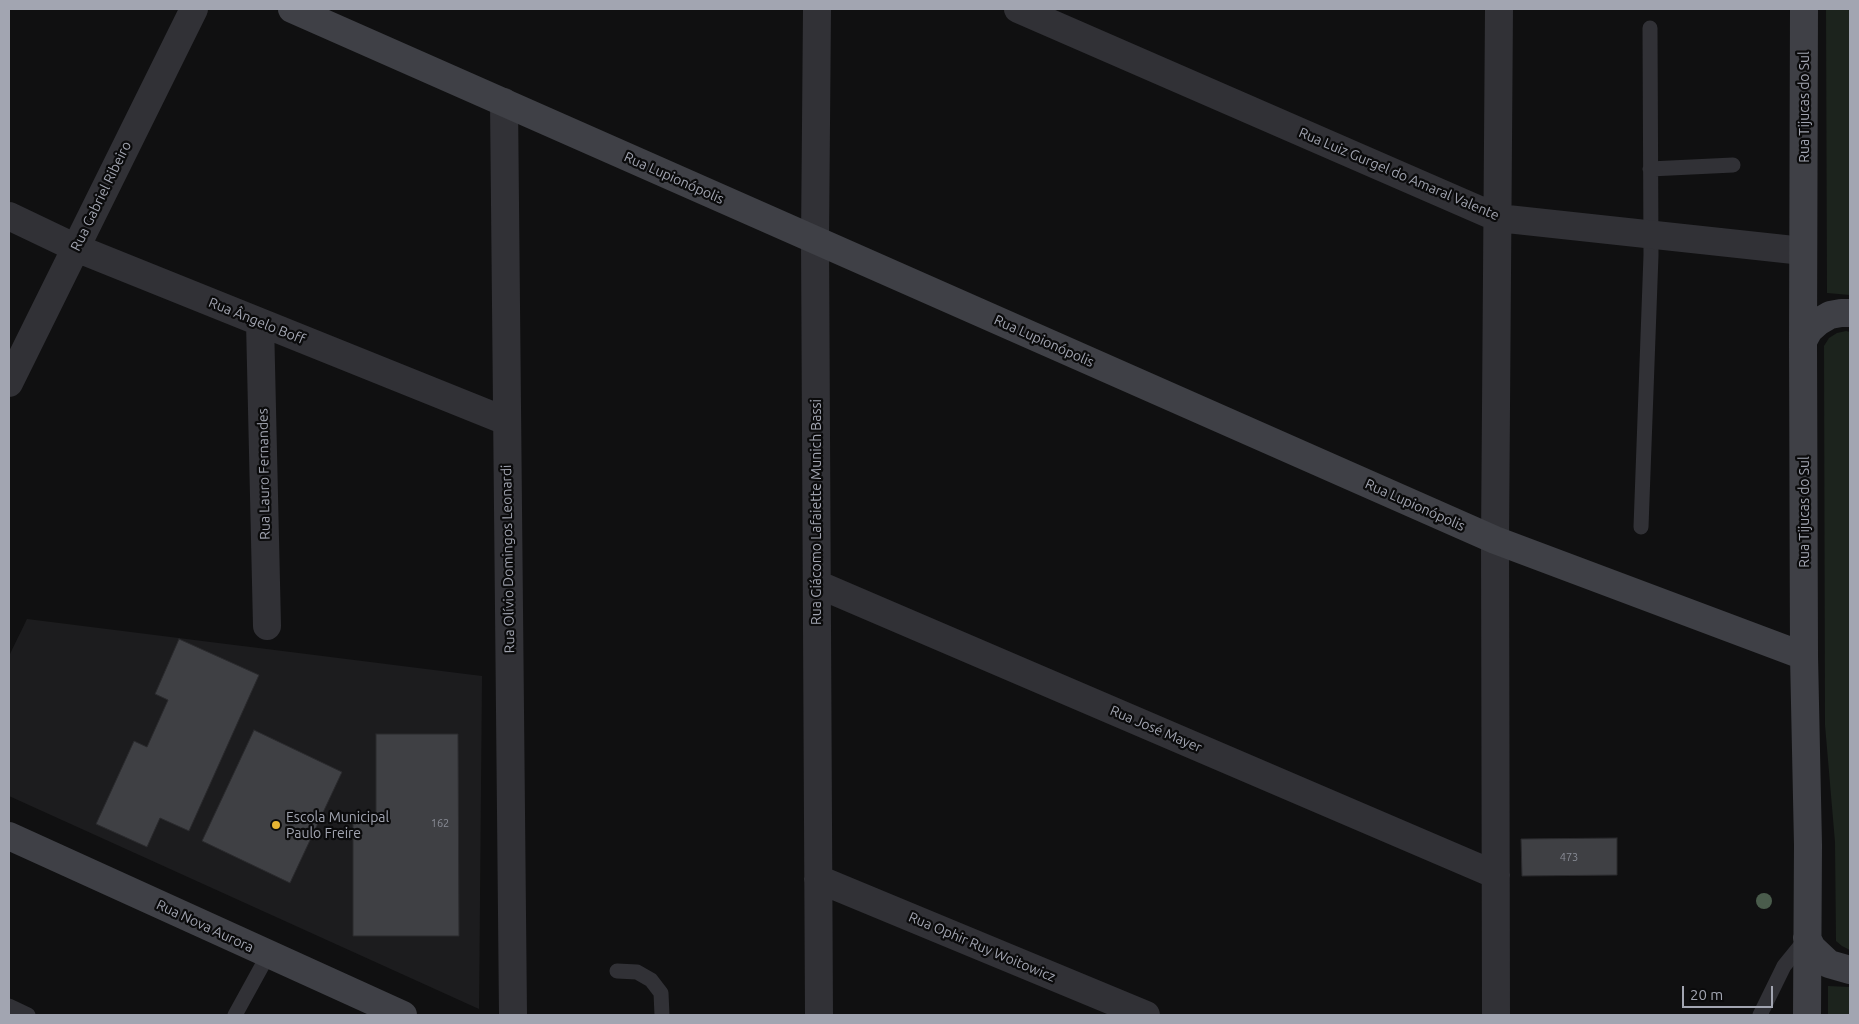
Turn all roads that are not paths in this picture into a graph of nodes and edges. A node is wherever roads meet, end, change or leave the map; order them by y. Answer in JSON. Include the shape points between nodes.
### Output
{"nodes":[{"id":1,"x":194,"y":9,"type":"edge"},
{"id":2,"x":292,"y":9,"type":"edge"},
{"id":3,"x":817,"y":9,"type":"edge"},
{"id":4,"x":1018,"y":9,"type":"edge"},
{"id":5,"x":1498,"y":9,"type":"edge"},
{"id":6,"x":1804,"y":9,"type":"edge"},
{"id":7,"x":1650,"y":28,"type":"dead end"},
{"id":8,"x":504,"y":102,"type":"junction"},
{"id":9,"x":1733,"y":165,"type":"dead end"},
{"id":10,"x":1650,"y":169,"type":"junction"},
{"id":11,"x":9,"y":216,"type":"edge"},
{"id":12,"x":1498,"y":218,"type":"junction"},
{"id":13,"x":1650,"y":235,"type":"junction"},
{"id":14,"x":815,"y":240,"type":"junction"},
{"id":15,"x":76,"y":248,"type":"junction"},
{"id":16,"x":1803,"y":251,"type":"junction"},
{"id":17,"x":1850,"y":313,"type":"edge"},
{"id":18,"x":260,"y":322,"type":"junction"},
{"id":19,"x":1803,"y":340,"type":"junction"},
{"id":20,"x":9,"y":383,"type":"edge"},
{"id":21,"x":506,"y":421,"type":"junction"},
{"id":22,"x":1641,"y":527,"type":"dead end"},
{"id":23,"x":1495,"y":540,"type":"junction"},
{"id":24,"x":817,"y":584,"type":"junction"},
{"id":25,"x":267,"y":626,"type":"dead end"},
{"id":26,"x":1804,"y":656,"type":"junction"},
{"id":27,"x":9,"y":836,"type":"edge"},
{"id":28,"x":1496,"y":875,"type":"junction"},
{"id":29,"x":818,"y":879,"type":"junction"},
{"id":30,"x":1807,"y":938,"type":"junction"},
{"id":31,"x":268,"y":955,"type":"junction"},
{"id":32,"x":1850,"y":970,"type":"edge"},
{"id":33,"x":617,"y":971,"type":"dead end"},
{"id":34,"x":9,"y":1006,"type":"edge"},
{"id":35,"x":28,"y":1015,"type":"edge"},
{"id":36,"x":235,"y":1015,"type":"edge"},
{"id":37,"x":402,"y":1015,"type":"edge"},
{"id":38,"x":513,"y":1015,"type":"edge"},
{"id":39,"x":662,"y":1015,"type":"edge"},
{"id":40,"x":819,"y":1015,"type":"edge"},
{"id":41,"x":1146,"y":1015,"type":"edge"},
{"id":42,"x":1496,"y":1015,"type":"edge"},
{"id":43,"x":1760,"y":1015,"type":"edge"},
{"id":44,"x":1807,"y":1015,"type":"edge"}],
"edges":[{"from":1,"to":15,"type":"street","name":"Rua Gabriel Ribeiro"},
{"from":2,"to":8,"type":"street","name":"Rua Lupionópolis"},
{"from":3,"to":14,"type":"street","name":"Rua Giácomo Lafaiette Munich Bassi"},
{"from":4,"to":12,"type":"street","name":"Rua Luiz Gurgel do Amaral Valente"},
{"from":5,"to":12,"type":"street"},
{"from":6,"to":16,"type":"street","name":"Rua Tijucas do Sul"},
{"from":7,"to":10,"type":"lane"},
{"from":8,"to":14,"type":"street","name":"Rua Lupionópolis"},
{"from":8,"to":21,"type":"street","name":"Rua Olívio Domingos Leonardi"},
{"from":9,"to":10,"type":"lane"},
{"from":10,"to":13,"type":"lane"},
{"from":11,"to":15,"type":"street","name":"Rua Ângelo Boff"},
{"from":12,"to":13,"type":"street","name":"Rua Luiz Gurgel do Amaral Valente"},
{"from":12,"to":23,"type":"street"},
{"from":13,"to":16,"type":"street","name":"Rua Luiz Gurgel do Amaral Valente"},
{"from":13,"to":22,"type":"lane"},
{"from":14,"to":23,"type":"street","name":"Rua Lupionópolis"},
{"from":14,"to":24,"type":"street","name":"Rua Giácomo Lafaiette Munich Bassi"},
{"from":15,"to":18,"type":"street","name":"Rua Ângelo Boff"},
{"from":15,"to":20,"type":"street","name":"Rua Gabriel Ribeiro"},
{"from":16,"to":19,"type":"street","name":"Rua Tijucas do Sul"},
{"from":17,"to":19,"type":"street","via":[[1830,315],[1818,322]]},
{"from":18,"to":21,"type":"street","name":"Rua Ângelo Boff"},
{"from":18,"to":25,"type":"street","name":"Rua Lauro Fernandes"},
{"from":19,"to":26,"type":"street","name":"Rua Tijucas do Sul"},
{"from":21,"to":38,"type":"street","name":"Rua Olívio Domingos Leonardi"},
{"from":23,"to":26,"type":"street","name":"Rua Lupionópolis"},
{"from":23,"to":28,"type":"street"},
{"from":24,"to":28,"type":"street","name":"Rua José Mayer"},
{"from":24,"to":29,"type":"street","name":"Rua Giácomo Lafaiette Munich Bassi"},
{"from":26,"to":30,"type":"street","name":"Rua Tijucas do Sul"},
{"from":27,"to":31,"type":"street","name":"Rua Nova Aurora"},
{"from":28,"to":42,"type":"street"},
{"from":29,"to":40,"type":"street","name":"Rua Giácomo Lafaiette Munich Bassi"},
{"from":29,"to":41,"type":"street","name":"Rua Ophir Ruy Woitowicz"},
{"from":30,"to":32,"type":"street","via":[[1812,948],[1829,964]]},
{"from":30,"to":43,"type":"lane","via":[[1784,966]]},
{"from":30,"to":44,"type":"street","name":"Rua Tijucas do Sul"},
{"from":31,"to":36,"type":"lane"},
{"from":31,"to":37,"type":"street","name":"Rua Nova Aurora"},
{"from":33,"to":39,"type":"lane","via":[[637,972],[651,980],[661,993]]},
{"from":34,"to":35,"type":"lane"}]}
